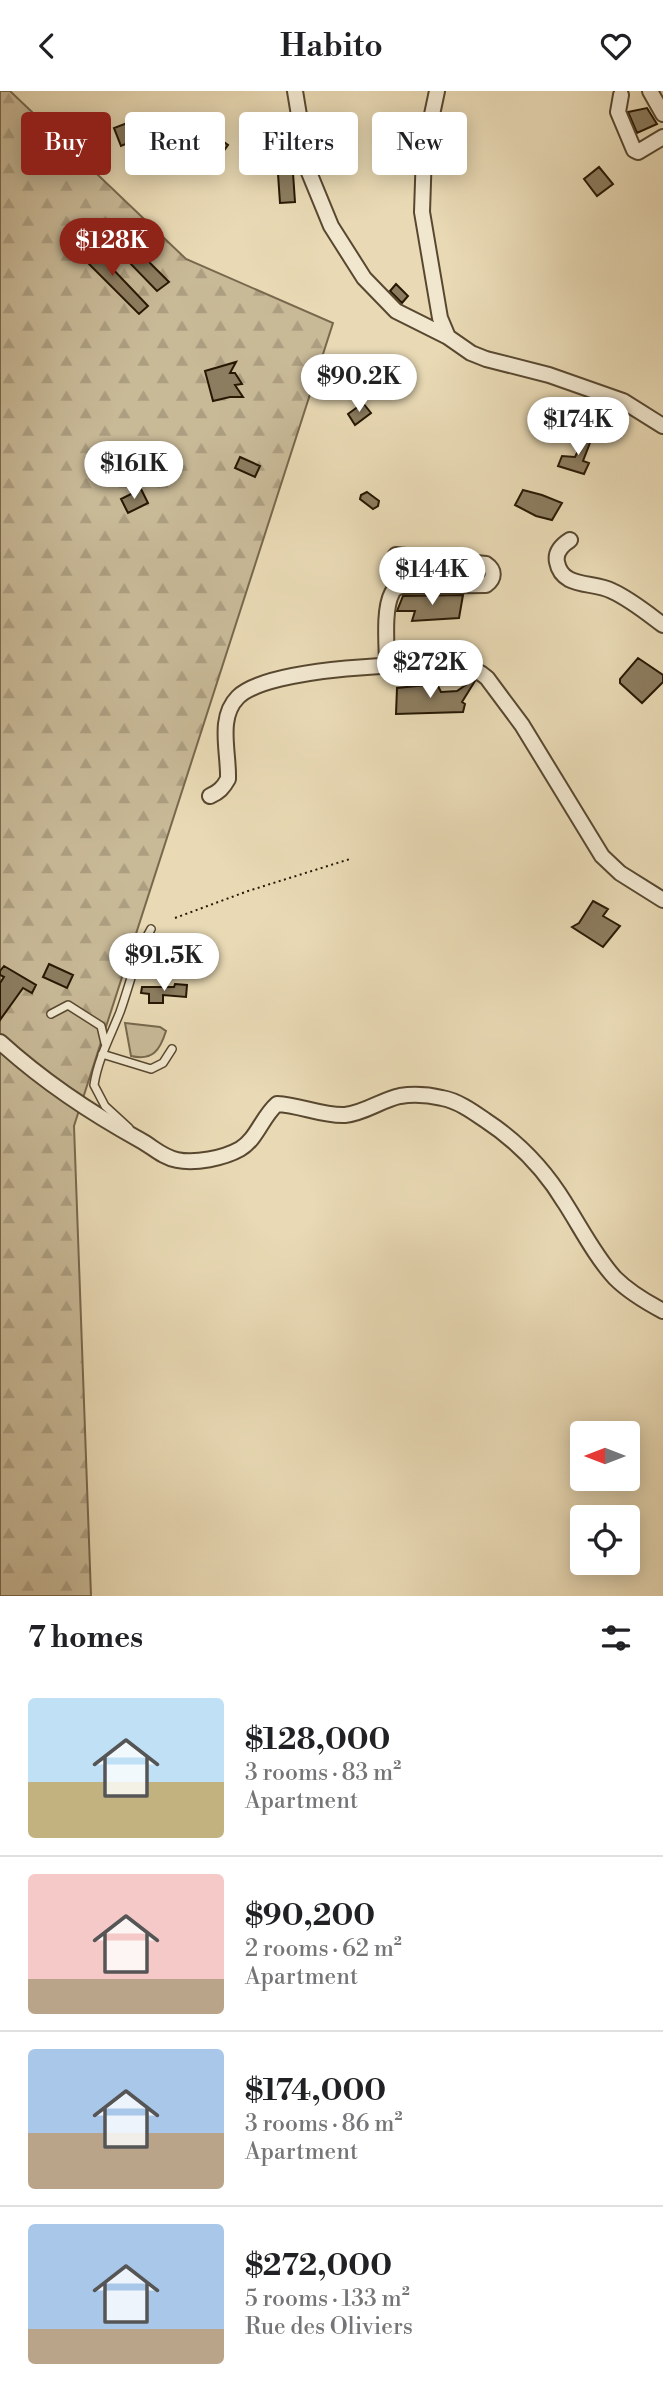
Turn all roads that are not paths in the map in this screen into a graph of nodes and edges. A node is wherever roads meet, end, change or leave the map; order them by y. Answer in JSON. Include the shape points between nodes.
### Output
{"nodes":[{"id":1,"x":295,"y":91,"type":"edge"},
{"id":2,"x":437,"y":91,"type":"edge"},
{"id":3,"x":650,"y":91,"type":"edge"},
{"id":4,"x":621,"y":95,"type":"dead end"},
{"id":5,"x":663,"y":114,"type":"edge"},
{"id":6,"x":663,"y":137,"type":"edge"},
{"id":7,"x":448,"y":337,"type":"junction"},
{"id":8,"x":663,"y":426,"type":"edge"},
{"id":9,"x":570,"y":540,"type":"dead end"},
{"id":10,"x":396,"y":555,"type":"dead end"},
{"id":11,"x":663,"y":625,"type":"edge"},
{"id":12,"x":387,"y":666,"type":"junction"},
{"id":13,"x":210,"y":796,"type":"dead end"},
{"id":14,"x":663,"y":900,"type":"edge"},
{"id":15,"x":151,"y":929,"type":"dead end"},
{"id":16,"x":51,"y":1014,"type":"dead end"},
{"id":17,"x":0,"y":1042,"type":"edge"},
{"id":18,"x":106,"y":1044,"type":"junction"},
{"id":19,"x":172,"y":1049,"type":"dead end"},
{"id":20,"x":102,"y":1055,"type":"junction"},
{"id":21,"x":147,"y":1144,"type":"junction"},
{"id":22,"x":663,"y":1311,"type":"edge"}],
"edges":[{"from":1,"to":7,"type":"street","via":[[308,170],[331,226],[364,278],[396,311]]},
{"from":2,"to":7,"type":"street","via":[[424,152],[422,212],[440,318]]},
{"from":3,"to":5,"type":"street"},
{"from":4,"to":6,"type":"street","via":[[618,113],[634,150],[641,151]]},
{"from":7,"to":8,"type":"street","via":[[486,359],[623,401]]},
{"from":9,"to":11,"type":"street","via":[[557,554],[563,575],[575,583],[613,591]]},
{"from":10,"to":12,"type":"street","via":[[486,563],[494,574],[486,585],[396,589],[387,618]]},
{"from":12,"to":13,"type":"street","via":[[291,676],[247,690],[237,698],[226,721],[228,779]]},
{"from":12,"to":14,"type":"street","via":[[464,667],[480,672],[522,725],[602,856]]},
{"from":15,"to":18,"type":"lane"},
{"from":16,"to":18,"type":"lane","via":[[68,1005],[101,1026]]},
{"from":17,"to":21,"type":"street","via":[[54,1087]]},
{"from":18,"to":20,"type":"lane"},
{"from":19,"to":20,"type":"lane","via":[[163,1063],[152,1069]]},
{"from":20,"to":21,"type":"lane","via":[[94,1085],[97,1094]]},
{"from":21,"to":22,"type":"street","via":[[162,1155],[197,1161],[240,1149],[277,1104],[343,1115],[401,1096],[446,1098],[494,1126],[526,1153],[550,1179],[614,1277]]}]}
